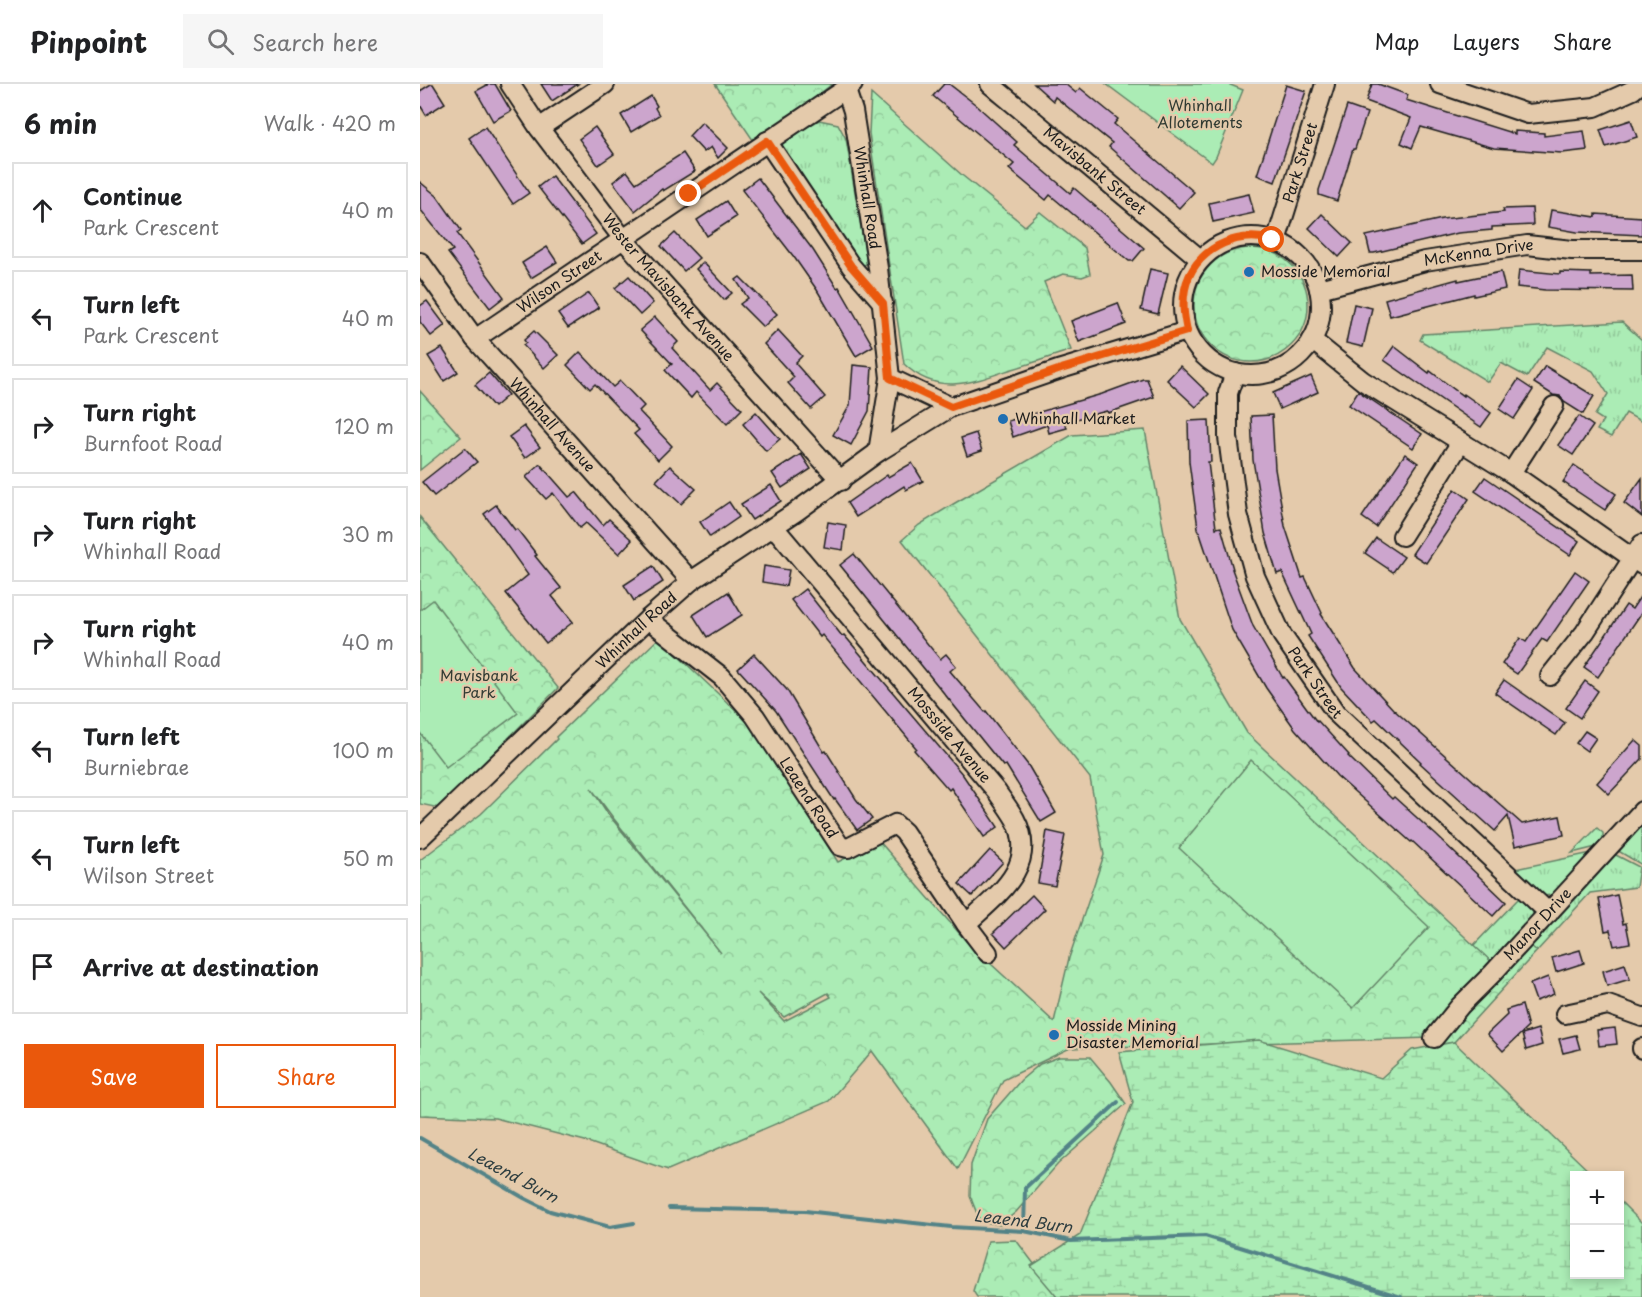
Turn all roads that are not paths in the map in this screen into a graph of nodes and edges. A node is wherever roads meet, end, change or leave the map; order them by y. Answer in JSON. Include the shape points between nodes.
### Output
{"nodes":[{"id":1,"x":510,"y":84,"type":"edge"},
{"id":2,"x":605,"y":84,"type":"edge"},
{"id":3,"x":990,"y":84,"type":"edge"},
{"id":4,"x":1326,"y":84,"type":"edge"},
{"id":5,"x":1440,"y":84,"type":"edge"},
{"id":6,"x":1640,"y":84,"type":"edge"},
{"id":7,"x":850,"y":87,"type":"edge"},
{"id":8,"x":539,"y":128,"type":"junction"},
{"id":9,"x":767,"y":141,"type":"junction"},
{"id":10,"x":624,"y":240,"type":"junction"},
{"id":11,"x":1276,"y":241,"type":"junction"},
{"id":12,"x":1642,"y":250,"type":"edge"},
{"id":13,"x":1200,"y":259,"type":"junction"},
{"id":14,"x":420,"y":262,"type":"edge"},
{"id":15,"x":1319,"y":289,"type":"junction"},
{"id":16,"x":883,"y":303,"type":"junction"},
{"id":17,"x":1187,"y":331,"type":"junction"},
{"id":18,"x":475,"y":339,"type":"junction"},
{"id":19,"x":1312,"y":340,"type":"junction"},
{"id":20,"x":1235,"y":373,"type":"junction"},
{"id":21,"x":890,"y":378,"type":"junction"},
{"id":22,"x":1554,"y":406,"type":"dead end"},
{"id":23,"x":951,"y":407,"type":"junction"},
{"id":24,"x":1461,"y":442,"type":"junction"},
{"id":25,"x":878,"y":452,"type":"junction"},
{"id":26,"x":1511,"y":473,"type":"junction"},
{"id":27,"x":841,"y":481,"type":"junction"},
{"id":28,"x":774,"y":526,"type":"junction"},
{"id":29,"x":1401,"y":536,"type":"dead end"},
{"id":30,"x":1639,"y":556,"type":"edge"},
{"id":31,"x":691,"y":581,"type":"junction"},
{"id":32,"x":648,"y":619,"type":"junction"},
{"id":33,"x":1550,"y":676,"type":"dead end"},
{"id":34,"x":1642,"y":811,"type":"edge"},
{"id":35,"x":420,"y":838,"type":"edge"},
{"id":36,"x":1549,"y":913,"type":"junction"},
{"id":37,"x":966,"y":924,"type":"junction"},
{"id":38,"x":988,"y":953,"type":"dead end"},
{"id":39,"x":1565,"y":1014,"type":"dead end"},
{"id":40,"x":1642,"y":1017,"type":"edge"},
{"id":41,"x":1434,"y":1038,"type":"dead end"}],
"edges":[{"from":1,"to":8,"type":"street","name":"Wester Mavisbank Avenue"},
{"from":2,"to":8,"type":"street"},
{"from":3,"to":13,"type":"street","name":"Mavisbank Street"},
{"from":4,"to":11,"type":"street","name":"Park Street"},
{"from":5,"to":6,"type":"street","via":[[1528,114],[1595,107]]},
{"from":7,"to":9,"type":"street","name":"Wilson Street"},
{"from":7,"to":16,"type":"street","name":"Whinhall Road"},
{"from":8,"to":10,"type":"street","name":"Wester Mavisbank Avenue"},
{"from":9,"to":10,"type":"street","name":"Wilson Street"},
{"from":9,"to":16,"type":"street","via":[[851,266]]},
{"from":10,"to":18,"type":"street","name":"Wilson Street"},
{"from":10,"to":27,"type":"street","name":"Wester Mavisbank Avenue"},
{"from":11,"to":13,"type":"street","via":[[1263,237],[1236,238]]},
{"from":11,"to":15,"type":"street","via":[[1293,250],[1310,267]]},
{"from":12,"to":15,"type":"street","name":"McKenna Drive","via":[[1572,250],[1527,244],[1425,261]]},
{"from":13,"to":17,"type":"street","via":[[1185,288]]},
{"from":14,"to":18,"type":"street","name":"Whinhall Avenue"},
{"from":15,"to":19,"type":"street","via":[[1319,324]]},
{"from":16,"to":21,"type":"street","name":"Whinhall Road"},
{"from":17,"to":20,"type":"street","via":[[1209,360]]},
{"from":17,"to":23,"type":"street","name":"Whinhall Road"},
{"from":18,"to":31,"type":"street","name":"Whinhall Avenue"},
{"from":19,"to":20,"type":"street","via":[[1293,361],[1275,371],[1256,375]]},
{"from":19,"to":24,"type":"street","via":[[1363,381]]},
{"from":20,"to":36,"type":"street","name":"Park Street","via":[[1228,393],[1228,437],[1238,514],[1255,576],[1282,635],[1336,713]]},
{"from":21,"to":23,"type":"street"},
{"from":21,"to":25,"type":"street","name":"Whinhall Road"},
{"from":22,"to":26,"type":"street"},
{"from":23,"to":25,"type":"street","name":"Whinhall Road"},
{"from":24,"to":26,"type":"street"},
{"from":24,"to":29,"type":"street"},
{"from":25,"to":27,"type":"street","name":"Whinhall Road"},
{"from":26,"to":30,"type":"street"},
{"from":27,"to":28,"type":"street","name":"Whinhall Road"},
{"from":28,"to":31,"type":"street","name":"Whinhall Road"},
{"from":28,"to":37,"type":"street","name":"Mossside Avenue","via":[[997,792],[1016,820],[1023,855],[1017,868],[1010,882]]},
{"from":30,"to":33,"type":"street"},
{"from":31,"to":32,"type":"street","name":"Whinhall Road"},
{"from":32,"to":35,"type":"street","name":"Whinhall Road"},
{"from":32,"to":37,"type":"street","name":"Leaend Road","via":[[722,677],[754,716],[840,846],[848,848],[895,824]]},
{"from":34,"to":36,"type":"street","name":"Manor Drive"},
{"from":36,"to":41,"type":"street","name":"Manor Drive"},
{"from":37,"to":38,"type":"street"},
{"from":39,"to":40,"type":"street","via":[[1608,1005]]}]}
